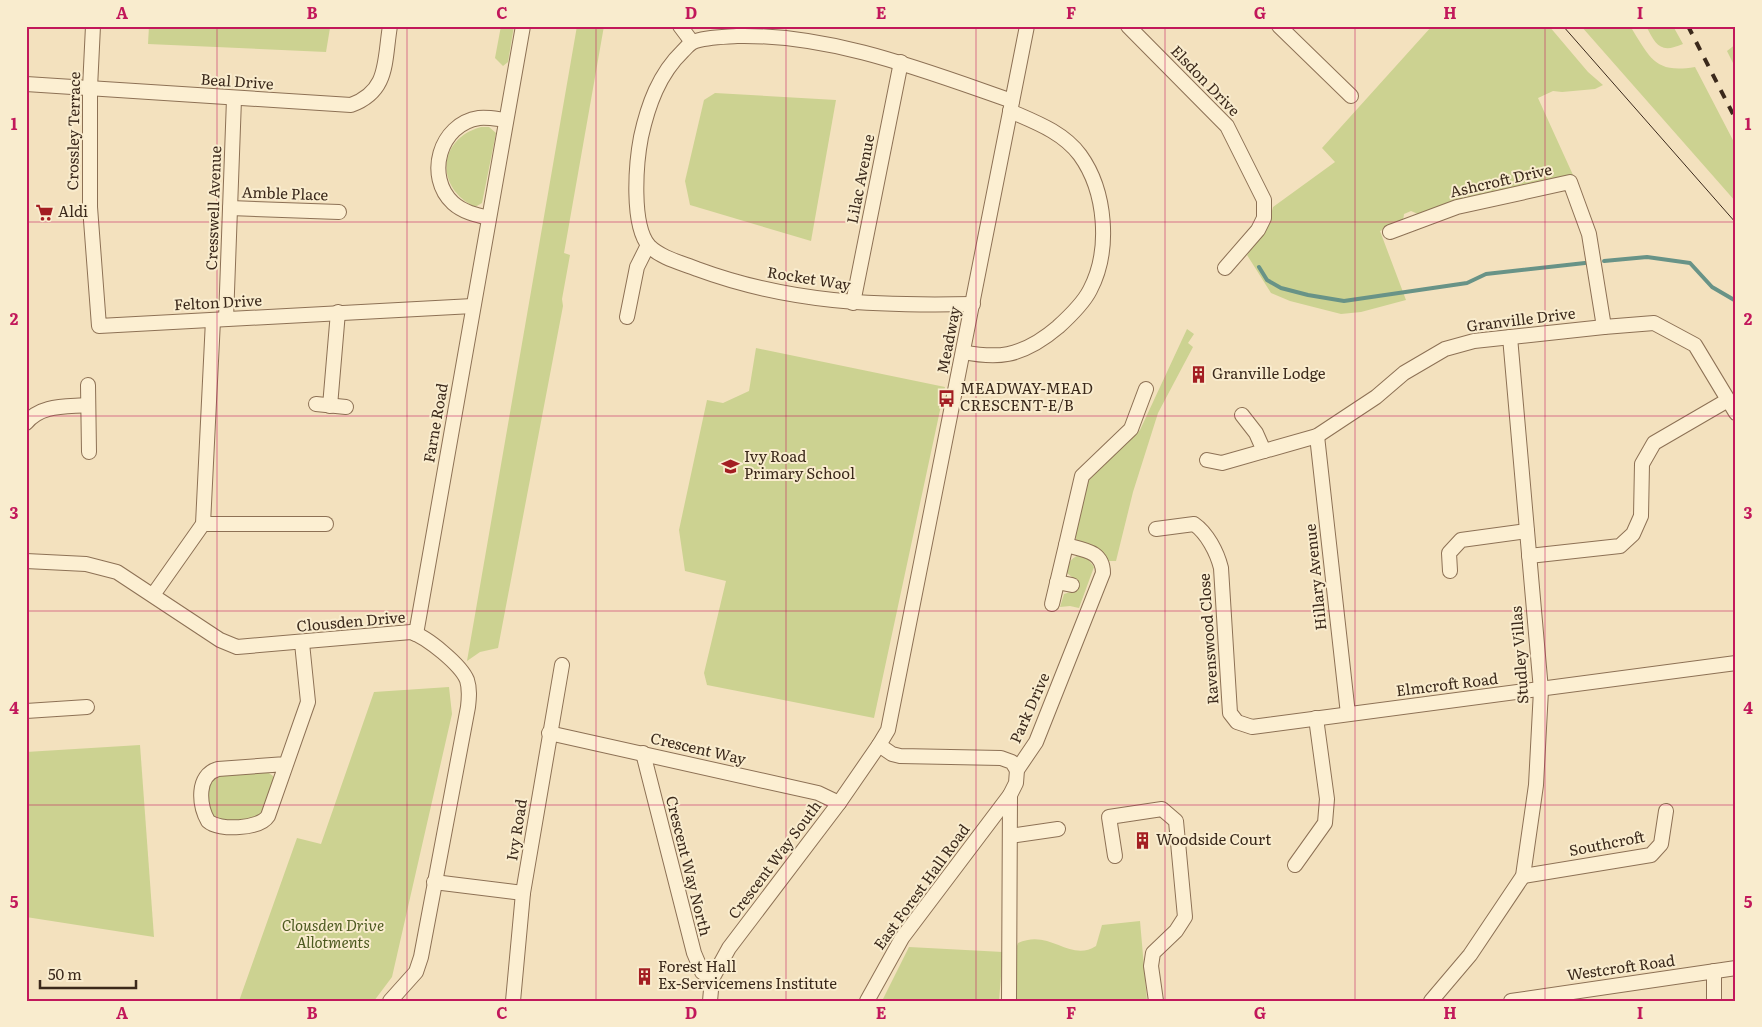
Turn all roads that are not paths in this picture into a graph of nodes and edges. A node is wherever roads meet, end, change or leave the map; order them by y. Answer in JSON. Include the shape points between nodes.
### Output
{"nodes":[{"id":1,"x":94,"y":26,"type":"edge"},
{"id":2,"x":390,"y":26,"type":"edge"},
{"id":3,"x":523,"y":26,"type":"edge"},
{"id":4,"x":680,"y":26,"type":"edge"},
{"id":5,"x":1026,"y":26,"type":"edge"},
{"id":6,"x":1128,"y":26,"type":"edge"},
{"id":7,"x":1282,"y":27,"type":"edge"},
{"id":8,"x":692,"y":42,"type":"junction"},
{"id":9,"x":901,"y":62,"type":"junction"},
{"id":10,"x":26,"y":84,"type":"edge"},
{"id":11,"x":90,"y":88,"type":"junction"},
{"id":12,"x":1351,"y":96,"type":"dead end"},
{"id":13,"x":234,"y":98,"type":"junction"},
{"id":14,"x":1011,"y":106,"type":"junction"},
{"id":15,"x":506,"y":120,"type":"junction"},
{"id":16,"x":230,"y":208,"type":"junction"},
{"id":17,"x":339,"y":212,"type":"dead end"},
{"id":18,"x":489,"y":218,"type":"junction"},
{"id":19,"x":1390,"y":232,"type":"dead end"},
{"id":20,"x":648,"y":245,"type":"junction"},
{"id":21,"x":1225,"y":268,"type":"dead end"},
{"id":22,"x":853,"y":303,"type":"junction"},
{"id":23,"x":973,"y":304,"type":"junction"},
{"id":24,"x":473,"y":306,"type":"junction"},
{"id":25,"x":338,"y":312,"type":"junction"},
{"id":26,"x":627,"y":317,"type":"dead end"},
{"id":27,"x":220,"y":319,"type":"junction"},
{"id":28,"x":99,"y":326,"type":"joint"},
{"id":29,"x":1604,"y":327,"type":"junction"},
{"id":30,"x":1510,"y":337,"type":"junction"},
{"id":31,"x":963,"y":352,"type":"junction"},
{"id":32,"x":88,"y":385,"type":"dead end"},
{"id":33,"x":1146,"y":390,"type":"dead end"},
{"id":34,"x":1728,"y":400,"type":"junction"},
{"id":35,"x":316,"y":404,"type":"dead end"},
{"id":36,"x":88,"y":405,"type":"junction"},
{"id":37,"x":330,"y":406,"type":"junction"},
{"id":38,"x":346,"y":407,"type":"dead end"},
{"id":39,"x":1736,"y":413,"type":"edge"},
{"id":40,"x":1242,"y":415,"type":"dead end"},
{"id":41,"x":26,"y":423,"type":"edge"},
{"id":42,"x":1317,"y":436,"type":"junction"},
{"id":43,"x":1264,"y":451,"type":"junction"},
{"id":44,"x":89,"y":452,"type":"dead end"},
{"id":45,"x":1207,"y":460,"type":"dead end"},
{"id":46,"x":203,"y":524,"type":"junction"},
{"id":47,"x":326,"y":524,"type":"dead end"},
{"id":48,"x":1156,"y":529,"type":"dead end"},
{"id":49,"x":1527,"y":531,"type":"junction"},
{"id":50,"x":1066,"y":545,"type":"junction"},
{"id":51,"x":1529,"y":556,"type":"junction"},
{"id":52,"x":26,"y":561,"type":"edge"},
{"id":53,"x":1450,"y":571,"type":"dead end"},
{"id":54,"x":1058,"y":582,"type":"junction"},
{"id":55,"x":1072,"y":586,"type":"dead end"},
{"id":56,"x":153,"y":595,"type":"junction"},
{"id":57,"x":1052,"y":604,"type":"dead end"},
{"id":58,"x":416,"y":634,"type":"junction"},
{"id":59,"x":302,"y":643,"type":"junction"},
{"id":60,"x":1736,"y":663,"type":"edge"},
{"id":61,"x":562,"y":665,"type":"dead end"},
{"id":62,"x":1541,"y":690,"type":"junction"},
{"id":63,"x":87,"y":707,"type":"dead end"},
{"id":64,"x":26,"y":711,"type":"edge"},
{"id":65,"x":1348,"y":714,"type":"junction"},
{"id":66,"x":1316,"y":718,"type":"junction"},
{"id":67,"x":1252,"y":727,"type":"joint"},
{"id":68,"x":549,"y":733,"type":"junction"},
{"id":69,"x":879,"y":745,"type":"junction"},
{"id":70,"x":643,"y":754,"type":"junction"},
{"id":71,"x":286,"y":764,"type":"junction"},
{"id":72,"x":1017,"y":770,"type":"junction"},
{"id":73,"x":1010,"y":795,"type":"junction"},
{"id":74,"x":838,"y":802,"type":"junction"},
{"id":75,"x":1666,"y":811,"type":"dead end"},
{"id":76,"x":1058,"y":829,"type":"dead end"},
{"id":77,"x":1010,"y":836,"type":"junction"},
{"id":78,"x":1114,"y":856,"type":"dead end"},
{"id":79,"x":1295,"y":865,"type":"dead end"},
{"id":80,"x":1523,"y":876,"type":"junction"},
{"id":81,"x":434,"y":882,"type":"junction"},
{"id":82,"x":523,"y":893,"type":"junction"},
{"id":83,"x":1736,"y":968,"type":"edge"},
{"id":84,"x":1714,"y":971,"type":"junction"},
{"id":85,"x":712,"y":980,"type":"junction"},
{"id":86,"x":390,"y":1001,"type":"edge"},
{"id":87,"x":513,"y":1001,"type":"edge"},
{"id":88,"x":710,"y":1001,"type":"edge"},
{"id":89,"x":867,"y":1001,"type":"edge"},
{"id":90,"x":1009,"y":1001,"type":"edge"},
{"id":91,"x":1156,"y":1001,"type":"edge"},
{"id":92,"x":1431,"y":1001,"type":"edge"},
{"id":93,"x":1511,"y":1001,"type":"edge"},
{"id":94,"x":1714,"y":1001,"type":"edge"}],
"edges":[{"from":1,"to":11,"type":"street","name":"Crossley Terrace"},
{"from":2,"to":13,"type":"street","name":"Beal Drive","via":[[382,76],[376,90],[367,99],[351,105]]},
{"from":3,"to":15,"type":"street","name":"Farne Road"},
{"from":4,"to":8,"type":"street"},
{"from":5,"to":14,"type":"street","name":"Meadway"},
{"from":6,"to":21,"type":"street","name":"Elsdon Drive","via":[[1227,126],[1264,200],[1264,218],[1258,230]]},
{"from":7,"to":12,"type":"street"},
{"from":8,"to":9,"type":"street","via":[[720,37],[765,37],[811,42]]},
{"from":8,"to":20,"type":"street","via":[[660,80],[646,114],[640,142],[636,200]]},
{"from":9,"to":14,"type":"street"},
{"from":9,"to":22,"type":"street","name":"Lilac Avenue"},
{"from":10,"to":11,"type":"street","name":"Beal Drive"},
{"from":11,"to":13,"type":"street","name":"Beal Drive"},
{"from":11,"to":28,"type":"street","name":"Crossley Terrace","via":[[90,207]]},
{"from":13,"to":16,"type":"street","name":"Cresswell Avenue"},
{"from":14,"to":23,"type":"street","name":"Meadway"},
{"from":14,"to":31,"type":"street","via":[[1047,127],[1084,163],[1098,195],[1102,220],[1099,266],[1090,290],[1078,306],[1040,341],[1009,354],[986,356]]},
{"from":15,"to":18,"type":"street","name":"Farne Road"},
{"from":15,"to":18,"type":"street","via":[[479,118],[469,121],[451,133],[440,152],[439,178],[446,194],[466,212]]},
{"from":16,"to":17,"type":"street","name":"Amble Place"},
{"from":16,"to":27,"type":"street","name":"Cresswell Avenue"},
{"from":18,"to":24,"type":"street","name":"Farne Road"},
{"from":19,"to":29,"type":"street","name":"Ashcroft Drive","via":[[1410,220],[1570,182],[1589,234]]},
{"from":20,"to":22,"type":"street","name":"Rocket Way","via":[[662,255],[723,278],[810,298]]},
{"from":20,"to":26,"type":"street","via":[[637,267]]},
{"from":22,"to":23,"type":"street","name":"Rocket Way"},
{"from":23,"to":31,"type":"street","name":"Meadway"},
{"from":24,"to":25,"type":"street","name":"Felton Drive"},
{"from":24,"to":58,"type":"street","name":"Farne Road"},
{"from":25,"to":27,"type":"street","name":"Felton Drive"},
{"from":25,"to":37,"type":"street"},
{"from":27,"to":28,"type":"street","name":"Felton Drive"},
{"from":27,"to":46,"type":"street","name":"Cresswell Avenue"},
{"from":29,"to":30,"type":"street","name":"Granville Drive"},
{"from":29,"to":34,"type":"street","name":"Granville Drive","via":[[1654,323],[1695,345]]},
{"from":30,"to":42,"type":"street","name":"Granville Drive","via":[[1474,341],[1445,349],[1404,373],[1376,397]]},
{"from":30,"to":49,"type":"street","name":"Studley Villas"},
{"from":31,"to":69,"type":"street","name":"Meadway","via":[[891,717]]},
{"from":32,"to":36,"type":"street"},
{"from":33,"to":50,"type":"street","via":[[1131,429],[1082,476]]},
{"from":34,"to":39,"type":"street","name":"Granville Drive"},
{"from":34,"to":51,"type":"street","via":[[1654,443],[1642,464],[1641,516],[1633,534],[1620,546]]},
{"from":35,"to":37,"type":"street"},
{"from":36,"to":41,"type":"street","via":[[43,410]]},
{"from":36,"to":44,"type":"street"},
{"from":37,"to":38,"type":"street"},
{"from":40,"to":43,"type":"street","via":[[1256,433]]},
{"from":42,"to":43,"type":"street","name":"Granville Drive"},
{"from":42,"to":65,"type":"street","name":"Hillary Avenue"},
{"from":43,"to":45,"type":"street","name":"Granville Drive","via":[[1222,462]]},
{"from":46,"to":47,"type":"street"},
{"from":46,"to":56,"type":"street"},
{"from":48,"to":67,"type":"street","name":"Ravenswood Close","via":[[1194,524],[1218,556],[1222,568],[1230,713],[1238,722]]},
{"from":49,"to":51,"type":"street","name":"Studley Villas"},
{"from":49,"to":53,"type":"street","via":[[1461,540],[1449,553]]},
{"from":50,"to":54,"type":"street"},
{"from":50,"to":72,"type":"street","name":"Park Drive","via":[[1095,553],[1103,565],[1103,573],[1036,742]]},
{"from":51,"to":62,"type":"street","name":"Studley Villas"},
{"from":52,"to":56,"type":"street","name":"Clousden Drive","via":[[105,568]]},
{"from":54,"to":55,"type":"street"},
{"from":54,"to":57,"type":"street"},
{"from":56,"to":59,"type":"street","name":"Clousden Drive","via":[[228,645],[247,648]]},
{"from":58,"to":59,"type":"street","name":"Clousden Drive","via":[[398,632]]},
{"from":58,"to":81,"type":"street","name":"Clousden Drive","via":[[428,640],[460,670],[469,689]]},
{"from":59,"to":71,"type":"street","via":[[308,702]]},
{"from":60,"to":62,"type":"street","name":"Elmcroft Road"},
{"from":61,"to":68,"type":"street","name":"Ivy Road"},
{"from":62,"to":65,"type":"street","name":"Elmcroft Road"},
{"from":62,"to":80,"type":"street","name":"Studley Villas","via":[[1536,785]]},
{"from":63,"to":64,"type":"street"},
{"from":65,"to":66,"type":"street","name":"Elmcroft Road"},
{"from":66,"to":67,"type":"street","name":"Elmcroft Road"},
{"from":66,"to":79,"type":"street","via":[[1327,799],[1324,823]]},
{"from":68,"to":70,"type":"street","name":"Crescent Way"},
{"from":68,"to":82,"type":"street","name":"Ivy Road"},
{"from":69,"to":72,"type":"street","via":[[900,756],[1000,758],[1012,762]]},
{"from":69,"to":74,"type":"street","name":"Crescent Way South"},
{"from":70,"to":74,"type":"street","name":"Crescent Way","via":[[818,792]]},
{"from":70,"to":85,"type":"street","name":"Crescent Way North","via":[[698,964]]},
{"from":71,"to":71,"type":"street","via":[[268,816],[262,822],[221,828],[208,822],[202,787],[208,772]]},
{"from":72,"to":73,"type":"street","name":"Park Drive","via":[[1016,783]]},
{"from":73,"to":77,"type":"street","name":"Park Drive"},
{"from":73,"to":89,"type":"street","name":"East Forest Hall Road","via":[[902,938]]},
{"from":74,"to":85,"type":"street","name":"Crescent Way South","via":[[729,948]]},
{"from":75,"to":80,"type":"street","name":"Southcroft","via":[[1661,844],[1651,855]]},
{"from":76,"to":77,"type":"street"},
{"from":77,"to":90,"type":"street","name":"Park Drive"},
{"from":78,"to":91,"type":"street","via":[[1110,817],[1162,809],[1176,821],[1186,917],[1154,954],[1151,966]]},
{"from":80,"to":92,"type":"street","name":"Studley Villas","via":[[1470,955]]},
{"from":81,"to":82,"type":"street"},
{"from":81,"to":86,"type":"street","name":"Clousden Drive","via":[[419,965]]},
{"from":82,"to":87,"type":"street","name":"Ivy Road"},
{"from":83,"to":84,"type":"street","name":"Westcroft Road"},
{"from":84,"to":93,"type":"street","name":"Westcroft Road"},
{"from":84,"to":94,"type":"street"},
{"from":85,"to":88,"type":"street","name":"Crescent Way South"}]}
